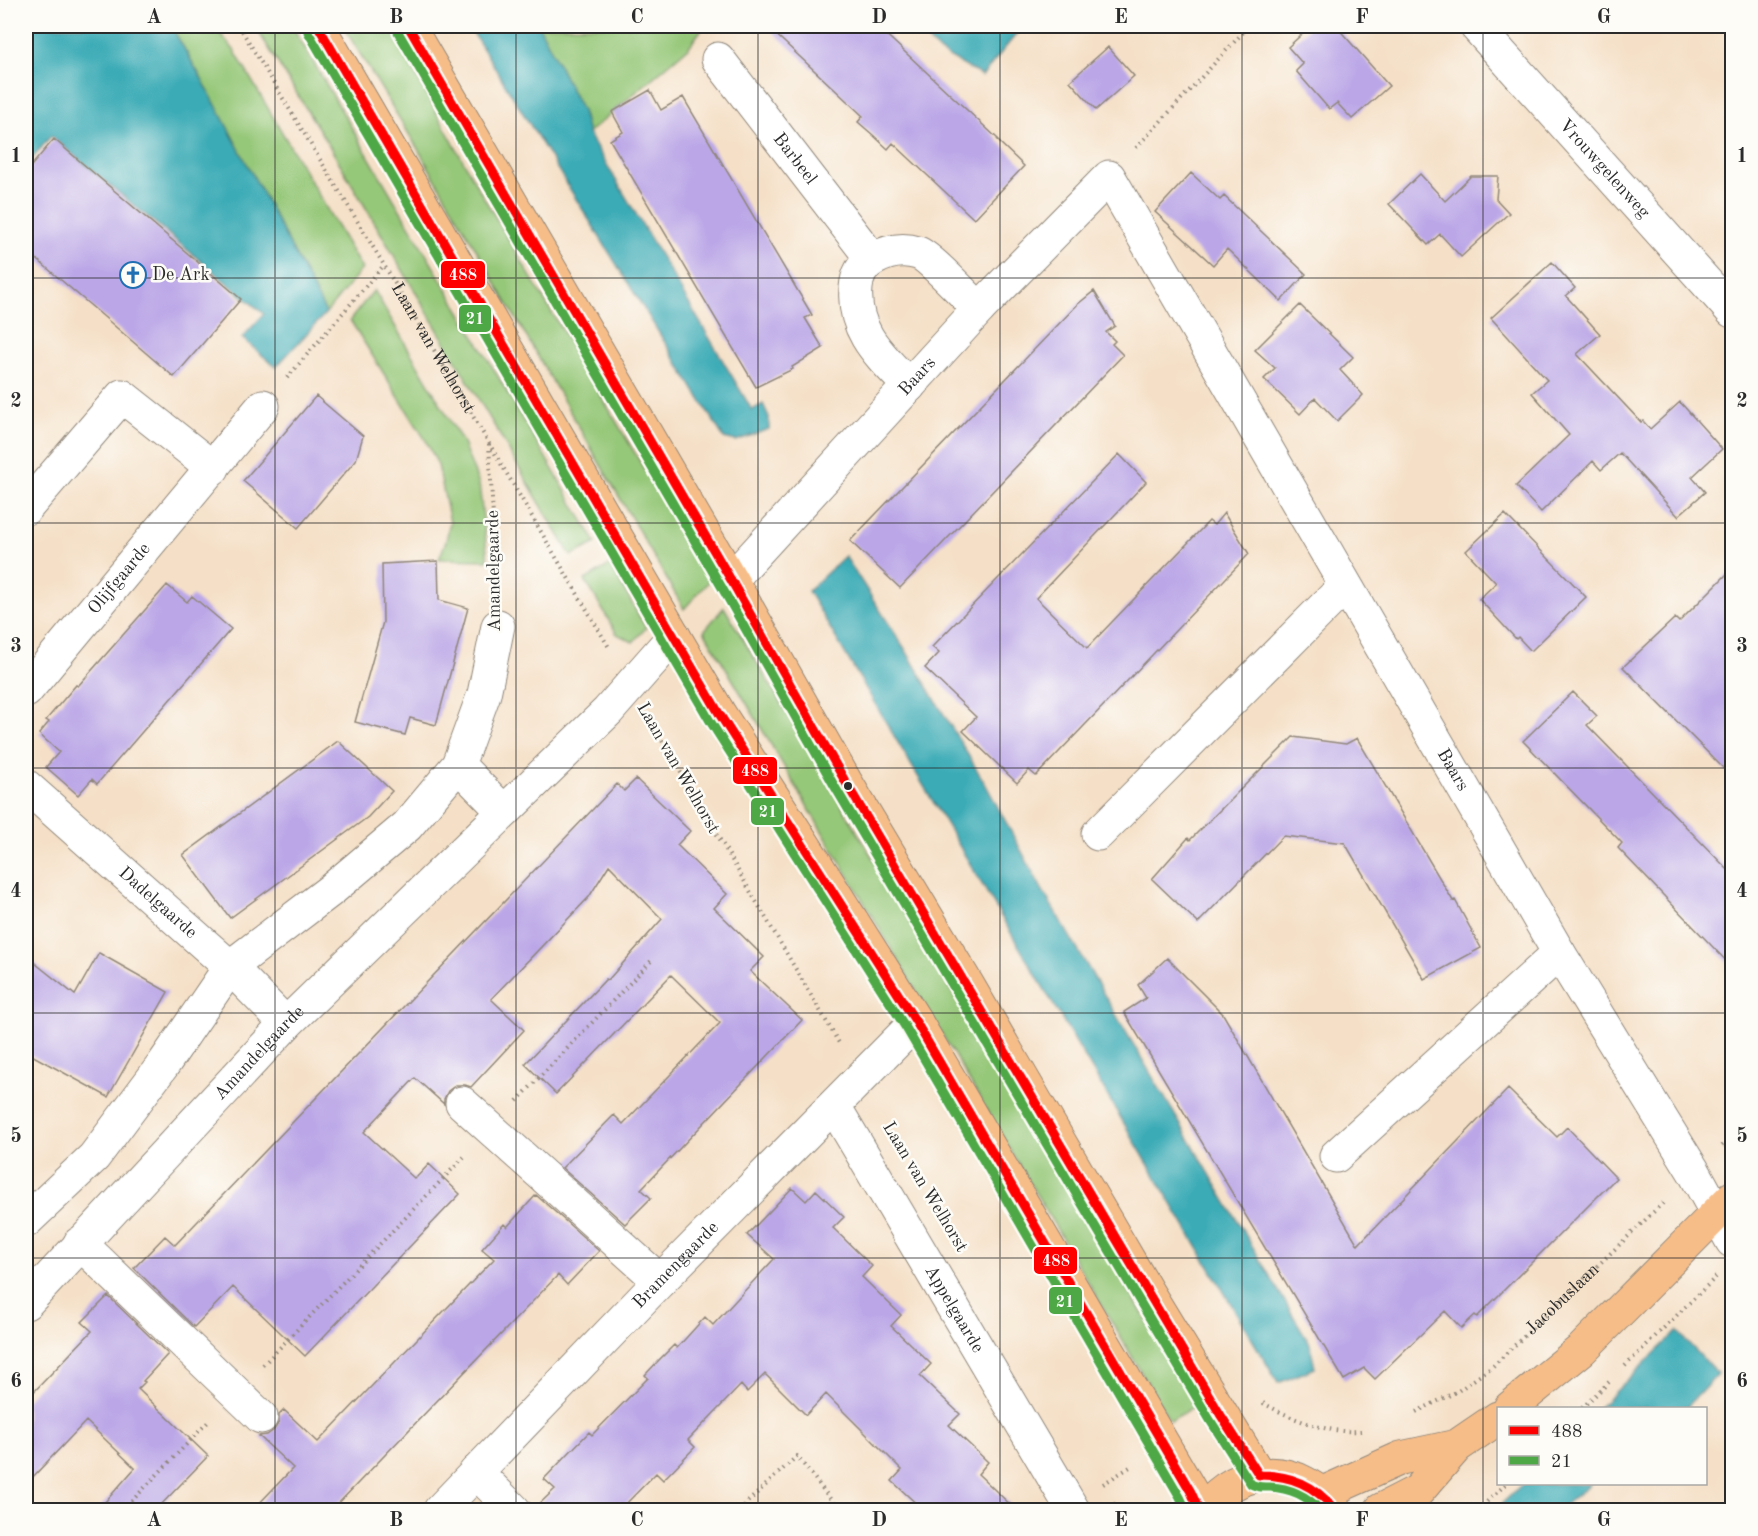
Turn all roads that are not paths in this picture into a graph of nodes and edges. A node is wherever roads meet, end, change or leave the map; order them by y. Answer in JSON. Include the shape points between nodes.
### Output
{"nodes":[{"id":1,"x":318,"y":26,"type":"edge"},
{"id":2,"x":408,"y":26,"type":"edge"},
{"id":3,"x":1476,"y":26,"type":"edge"},
{"id":4,"x":718,"y":59,"type":"dead end"},
{"id":5,"x":872,"y":259,"type":"junction"},
{"id":6,"x":979,"y":309,"type":"junction"},
{"id":7,"x":1732,"y":311,"type":"edge"},
{"id":8,"x":909,"y":386,"type":"junction"},
{"id":9,"x":262,"y":406,"type":"road end"},
{"id":10,"x":213,"y":468,"type":"junction"},
{"id":11,"x":26,"y":508,"type":"edge"},
{"id":12,"x":731,"y":580,"type":"junction"},
{"id":13,"x":1345,"y":586,"type":"junction"},
{"id":14,"x":498,"y":626,"type":"road end"},
{"id":15,"x":674,"y":636,"type":"junction"},
{"id":16,"x":26,"y":691,"type":"edge"},
{"id":17,"x":458,"y":765,"type":"junction"},
{"id":18,"x":26,"y":786,"type":"edge"},
{"id":19,"x":504,"y":812,"type":"junction"},
{"id":20,"x":1098,"y":834,"type":"dead end"},
{"id":21,"x":1559,"y":953,"type":"junction"},
{"id":22,"x":230,"y":967,"type":"junction"},
{"id":23,"x":916,"y":1022,"type":"junction"},
{"id":24,"x":286,"y":1024,"type":"junction"},
{"id":25,"x":462,"y":1103,"type":"dead end"},
{"id":26,"x":834,"y":1106,"type":"junction"},
{"id":27,"x":1336,"y":1156,"type":"dead end"},
{"id":28,"x":26,"y":1221,"type":"edge"},
{"id":29,"x":1726,"y":1230,"type":"edge"},
{"id":30,"x":80,"y":1243,"type":"junction"},
{"id":31,"x":660,"y":1281,"type":"junction"},
{"id":32,"x":26,"y":1303,"type":"edge"},
{"id":33,"x":1511,"y":1407,"type":"edge"},
{"id":34,"x":261,"y":1417,"type":"dead end"},
{"id":35,"x":1497,"y":1419,"type":"edge"},
{"id":36,"x":1457,"y":1446,"type":"junction"},
{"id":37,"x":476,"y":1472,"type":"junction"},
{"id":38,"x":1259,"y":1475,"type":"junction"},
{"id":39,"x":1328,"y":1502,"type":"edge"},
{"id":40,"x":440,"y":1510,"type":"edge"},
{"id":41,"x":514,"y":1510,"type":"edge"},
{"id":42,"x":1073,"y":1510,"type":"edge"},
{"id":43,"x":1199,"y":1510,"type":"edge"},
{"id":44,"x":1204,"y":1510,"type":"edge"},
{"id":45,"x":1381,"y":1510,"type":"edge"}],
"edges":[{"from":1,"to":15,"type":"main road"},
{"from":2,"to":12,"type":"main road"},
{"from":3,"to":7,"type":"street","name":"Vrouwgelenweg"},
{"from":4,"to":5,"type":"street","name":"Barbeel"},
{"from":5,"to":6,"type":"street","via":[[898,249],[920,254]]},
{"from":5,"to":8,"type":"street","via":[[857,275],[858,322],[876,350]]},
{"from":6,"to":8,"type":"street","name":"Baars"},
{"from":6,"to":13,"type":"street","name":"Baars","via":[[1109,177]]},
{"from":8,"to":12,"type":"street","name":"Baars"},
{"from":9,"to":10,"type":"street","name":"Olijfgaarde"},
{"from":10,"to":11,"type":"street","via":[[122,396]]},
{"from":10,"to":16,"type":"street","name":"Olijfgaarde"},
{"from":12,"to":38,"type":"main road","via":[[845,781]]},
{"from":13,"to":20,"type":"street"},
{"from":13,"to":21,"type":"street","name":"Baars"},
{"from":14,"to":17,"type":"street","name":"Amandelgaarde","via":[[484,694]]},
{"from":15,"to":19,"type":"street","name":"Amandelgaarde","via":[[631,687]]},
{"from":15,"to":23,"type":"main road"},
{"from":17,"to":19,"type":"street"},
{"from":17,"to":22,"type":"street","name":"Amandelgaarde","via":[[407,826]]},
{"from":18,"to":22,"type":"street","name":"Dadelgaarde"},
{"from":19,"to":24,"type":"street","name":"Amandelgaarde"},
{"from":21,"to":27,"type":"street"},
{"from":21,"to":29,"type":"street","name":"Baars"},
{"from":22,"to":24,"type":"street","name":"Dadelgaarde"},
{"from":22,"to":28,"type":"street","name":"Amandelgaarde","via":[[94,1157]]},
{"from":23,"to":26,"type":"street","name":"Bramengaarde"},
{"from":23,"to":43,"type":"main road"},
{"from":24,"to":30,"type":"street","name":"Amandelgaarde"},
{"from":25,"to":31,"type":"street"},
{"from":26,"to":31,"type":"street","name":"Bramengaarde"},
{"from":26,"to":42,"type":"street","name":"Appelgaarde"},
{"from":29,"to":33,"type":"main road"},
{"from":30,"to":32,"type":"street","name":"Amandelgaarde"},
{"from":30,"to":34,"type":"street"},
{"from":31,"to":37,"type":"street","name":"Bramengaarde"},
{"from":35,"to":36,"type":"main road"},
{"from":36,"to":39,"type":"main road","via":[[1401,1458]]},
{"from":36,"to":45,"type":"main road","via":[[1418,1491]]},
{"from":37,"to":40,"type":"street","name":"Bramengaarde"},
{"from":37,"to":41,"type":"street"},
{"from":38,"to":39,"type":"main road","via":[[1299,1480]]},
{"from":38,"to":44,"type":"main road","via":[[1225,1489]]}]}
